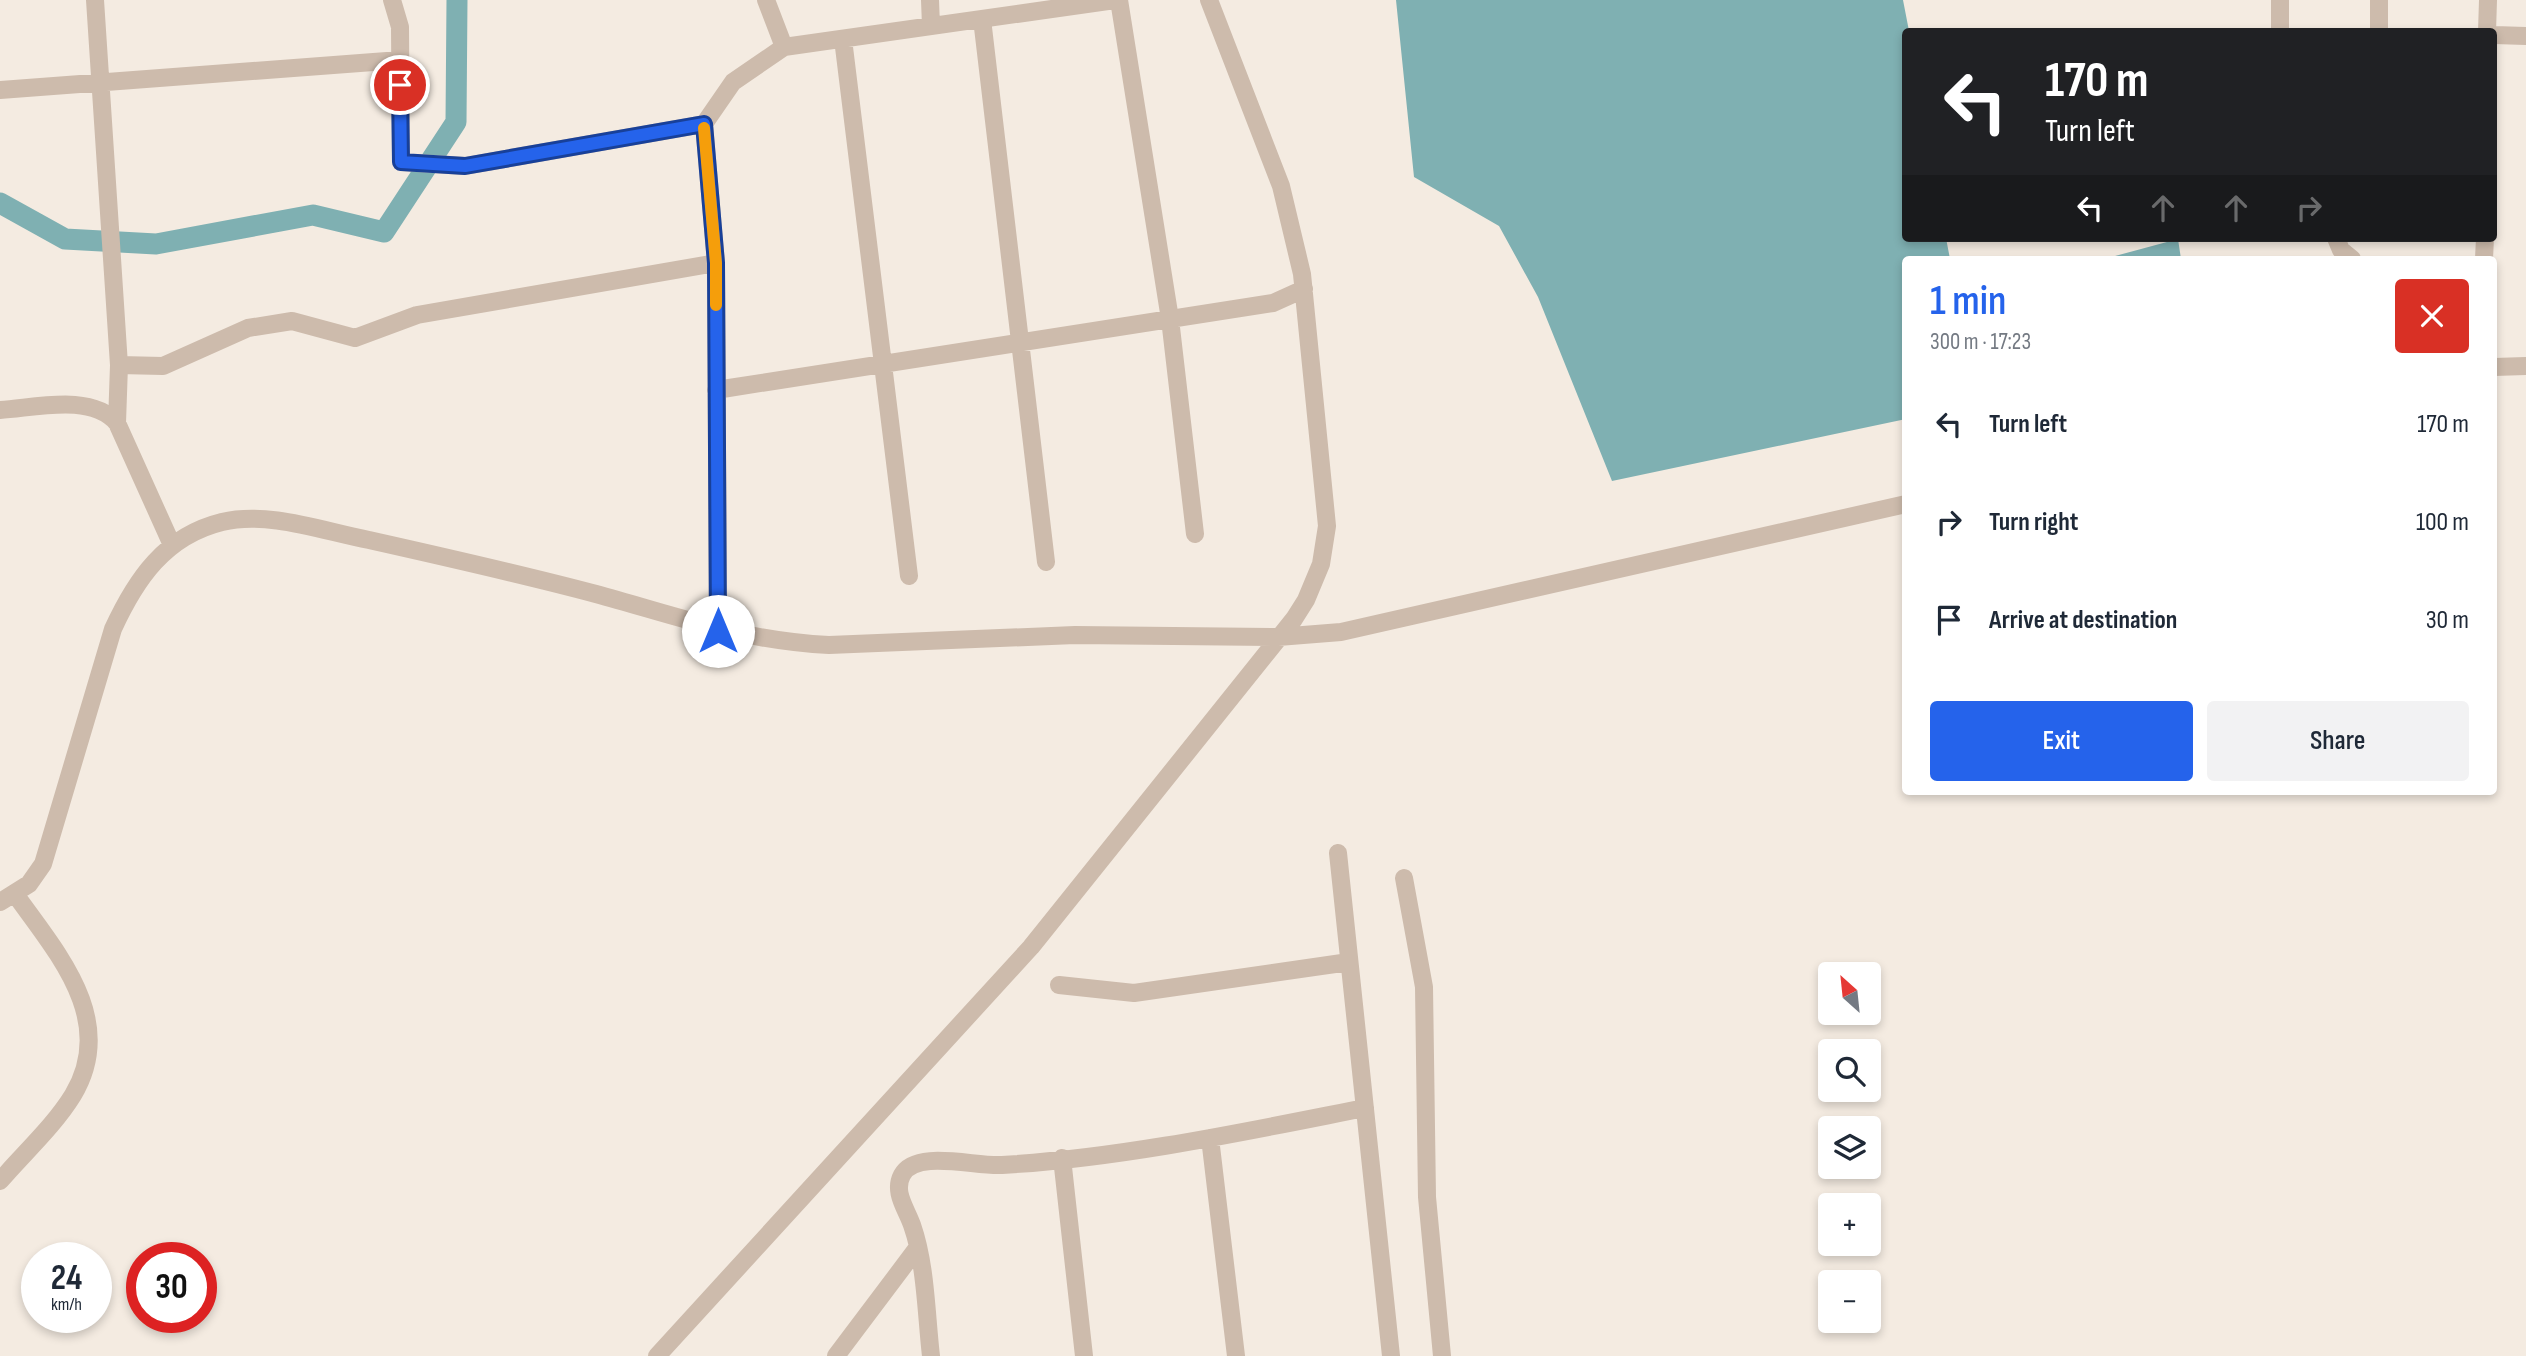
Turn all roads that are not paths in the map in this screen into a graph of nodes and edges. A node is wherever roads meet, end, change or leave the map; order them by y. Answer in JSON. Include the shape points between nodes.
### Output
{"nodes":[{"id":1,"x":95,"y":0,"type":"edge"},
{"id":2,"x":392,"y":0,"type":"edge"},
{"id":3,"x":766,"y":0,"type":"edge"},
{"id":4,"x":930,"y":0,"type":"edge"},
{"id":5,"x":1117,"y":0,"type":"edge"},
{"id":6,"x":1209,"y":0,"type":"edge"},
{"id":7,"x":2280,"y":0,"type":"edge"},
{"id":8,"x":2379,"y":0,"type":"edge"},
{"id":9,"x":2488,"y":0,"type":"edge"},
{"id":10,"x":982,"y":19,"type":"junction"},
{"id":11,"x":931,"y":26,"type":"junction"},
{"id":12,"x":2280,"y":28,"type":"edge"},
{"id":13,"x":2379,"y":28,"type":"edge"},
{"id":14,"x":2487,"y":28,"type":"edge"},
{"id":15,"x":2497,"y":35,"type":"edge"},
{"id":16,"x":2526,"y":36,"type":"edge"},
{"id":17,"x":843,"y":38,"type":"junction"},
{"id":18,"x":784,"y":47,"type":"junction"},
{"id":19,"x":400,"y":60,"type":"junction"},
{"id":20,"x":101,"y":82,"type":"junction"},
{"id":21,"x":0,"y":90,"type":"edge"},
{"id":22,"x":704,"y":124,"type":"junction"},
{"id":23,"x":2338,"y":242,"type":"edge"},
{"id":24,"x":2348,"y":256,"type":"edge"},
{"id":25,"x":716,"y":263,"type":"junction"},
{"id":26,"x":1304,"y":289,"type":"junction"},
{"id":27,"x":1170,"y":319,"type":"junction"},
{"id":28,"x":1018,"y":343,"type":"junction"},
{"id":29,"x":884,"y":363,"type":"junction"},
{"id":30,"x":119,"y":365,"type":"junction"},
{"id":31,"x":2526,"y":366,"type":"edge"},
{"id":32,"x":2497,"y":367,"type":"edge"},
{"id":33,"x":716,"y":390,"type":"junction"},
{"id":34,"x":0,"y":410,"type":"edge"},
{"id":35,"x":117,"y":423,"type":"junction"},
{"id":36,"x":1902,"y":506,"type":"edge"},
{"id":37,"x":1195,"y":534,"type":"dead end"},
{"id":38,"x":172,"y":545,"type":"junction"},
{"id":39,"x":1046,"y":562,"type":"dead end"},
{"id":40,"x":908,"y":576,"type":"dead end"},
{"id":41,"x":718,"y":631,"type":"junction"},
{"id":42,"x":1278,"y":637,"type":"junction"},
{"id":43,"x":1338,"y":853,"type":"dead end"},
{"id":44,"x":1404,"y":878,"type":"dead end"},
{"id":45,"x":8,"y":898,"type":"edge"},
{"id":46,"x":1349,"y":962,"type":"junction"},
{"id":47,"x":1059,"y":985,"type":"dead end"},
{"id":48,"x":1365,"y":1108,"type":"junction"},
{"id":49,"x":1210,"y":1138,"type":"junction"},
{"id":50,"x":1062,"y":1158,"type":"junction"},
{"id":51,"x":0,"y":1181,"type":"edge"},
{"id":52,"x":918,"y":1247,"type":"junction"},
{"id":53,"x":657,"y":1356,"type":"edge"},
{"id":54,"x":836,"y":1356,"type":"edge"},
{"id":55,"x":931,"y":1356,"type":"edge"},
{"id":56,"x":1084,"y":1356,"type":"edge"},
{"id":57,"x":1236,"y":1356,"type":"edge"},
{"id":58,"x":1391,"y":1356,"type":"edge"},
{"id":59,"x":1442,"y":1356,"type":"edge"}],
"edges":[{"from":1,"to":20,"type":"street"},
{"from":2,"to":19,"type":"street","via":[[400,27]]},
{"from":3,"to":18,"type":"street"},
{"from":4,"to":11,"type":"street"},
{"from":5,"to":10,"type":"street"},
{"from":5,"to":27,"type":"street"},
{"from":6,"to":26,"type":"street","via":[[1282,186]]},
{"from":7,"to":12,"type":"street"},
{"from":8,"to":13,"type":"street"},
{"from":9,"to":14,"type":"street"},
{"from":10,"to":11,"type":"street"},
{"from":10,"to":28,"type":"street"},
{"from":11,"to":17,"type":"street"},
{"from":15,"to":16,"type":"street"},
{"from":17,"to":18,"type":"street"},
{"from":17,"to":29,"type":"street"},
{"from":18,"to":22,"type":"street","via":[[733,82]]},
{"from":19,"to":20,"type":"street"},
{"from":19,"to":22,"type":"street","via":[[401,162],[465,166]]},
{"from":20,"to":21,"type":"street"},
{"from":20,"to":30,"type":"street"},
{"from":22,"to":25,"type":"street"},
{"from":23,"to":24,"type":"street"},
{"from":25,"to":30,"type":"street","via":[[417,315],[355,338],[292,321],[248,328],[163,366]]},
{"from":25,"to":33,"type":"street"},
{"from":26,"to":27,"type":"street","via":[[1273,303]]},
{"from":26,"to":42,"type":"street","via":[[1328,526],[1314,582],[1294,620]]},
{"from":27,"to":28,"type":"street"},
{"from":27,"to":37,"type":"street"},
{"from":28,"to":29,"type":"street"},
{"from":28,"to":39,"type":"street"},
{"from":29,"to":33,"type":"street"},
{"from":29,"to":40,"type":"street"},
{"from":30,"to":35,"type":"street"},
{"from":31,"to":32,"type":"street"},
{"from":33,"to":41,"type":"street"},
{"from":34,"to":35,"type":"street","via":[[85,405],[100,409]]},
{"from":35,"to":38,"type":"street"},
{"from":36,"to":42,"type":"street","via":[[1370,626]]},
{"from":38,"to":41,"type":"street","via":[[223,522],[279,521],[487,566]]},
{"from":38,"to":45,"type":"street","via":[[144,572],[127,598],[113,629],[43,864],[29,884]]},
{"from":41,"to":42,"type":"street","via":[[829,645],[1075,635]]},
{"from":42,"to":53,"type":"street","via":[[1031,947]]},
{"from":43,"to":46,"type":"street"},
{"from":44,"to":59,"type":"street","via":[[1424,986],[1427,1196]]},
{"from":45,"to":51,"type":"street","via":[[74,979],[86,1012],[88,1048],[81,1079],[70,1100]]},
{"from":46,"to":47,"type":"street","via":[[1134,993]]},
{"from":46,"to":48,"type":"street"},
{"from":48,"to":49,"type":"street"},
{"from":48,"to":58,"type":"street"},
{"from":49,"to":50,"type":"street"},
{"from":49,"to":57,"type":"street"},
{"from":50,"to":52,"type":"street","via":[[1001,1166],[926,1159],[910,1165],[901,1178],[899,1194]]},
{"from":50,"to":56,"type":"street"},
{"from":52,"to":54,"type":"street"},
{"from":52,"to":55,"type":"street"}]}
